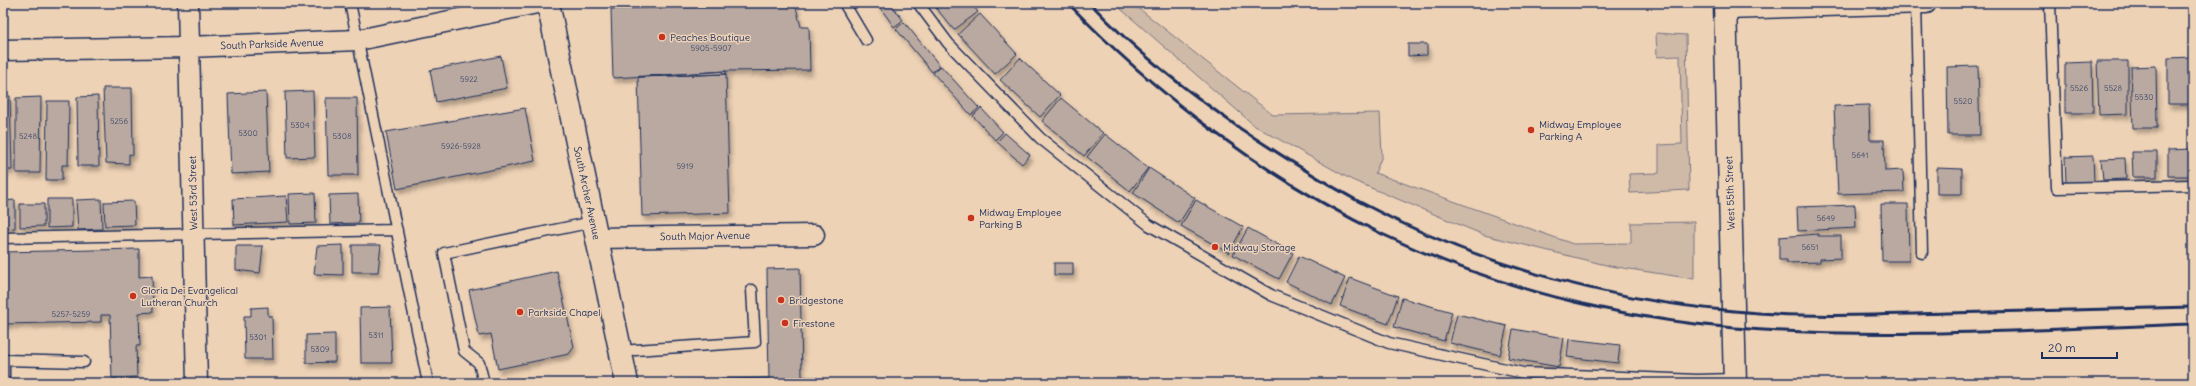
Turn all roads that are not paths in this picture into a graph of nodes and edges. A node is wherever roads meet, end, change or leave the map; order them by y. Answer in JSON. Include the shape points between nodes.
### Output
{"nodes":[{"id":1,"x":188,"y":3,"type":"edge"},
{"id":2,"x":350,"y":3,"type":"edge"},
{"id":3,"x":536,"y":3,"type":"edge"},
{"id":4,"x":548,"y":3,"type":"edge"},
{"id":5,"x":844,"y":3,"type":"edge"},
{"id":6,"x":918,"y":3,"type":"edge"},
{"id":7,"x":1916,"y":3,"type":"edge"},
{"id":8,"x":1926,"y":3,"type":"edge"},
{"id":9,"x":2050,"y":3,"type":"edge"},
{"id":10,"x":1840,"y":4,"type":"edge"},
{"id":11,"x":1725,"y":6,"type":"edge"},
{"id":12,"x":358,"y":40,"type":"junction"},
{"id":13,"x":866,"y":40,"type":"dead end"},
{"id":14,"x":189,"y":47,"type":"junction"},
{"id":15,"x":3,"y":50,"type":"edge"},
{"id":16,"x":2193,"y":185,"type":"edge"},
{"id":17,"x":397,"y":230,"type":"junction"},
{"id":18,"x":594,"y":230,"type":"junction"},
{"id":19,"x":194,"y":234,"type":"junction"},
{"id":20,"x":814,"y":235,"type":"dead end"},
{"id":21,"x":3,"y":238,"type":"edge"},
{"id":22,"x":1922,"y":253,"type":"dead end"},
{"id":23,"x":752,"y":290,"type":"dead end"},
{"id":24,"x":620,"y":351,"type":"junction"},
{"id":25,"x":84,"y":362,"type":"dead end"},
{"id":26,"x":1735,"y":381,"type":"edge"},
{"id":27,"x":4,"y":383,"type":"edge"},
{"id":28,"x":197,"y":383,"type":"edge"},
{"id":29,"x":428,"y":383,"type":"edge"},
{"id":30,"x":484,"y":383,"type":"edge"},
{"id":31,"x":626,"y":383,"type":"edge"}],
"edges":[{"from":1,"to":14,"type":"street","name":"West 53rd Street"},
{"from":2,"to":12,"type":"lane"},
{"from":3,"to":12,"type":"street","name":"South Parkside Avenue"},
{"from":4,"to":18,"type":"main road","name":"South Archer Avenue"},
{"from":5,"to":13,"type":"lane"},
{"from":6,"to":26,"type":"lane","via":[[948,42],[1040,138],[1148,225],[1271,295],[1389,343],[1524,373]]},
{"from":7,"to":8,"type":"street"},
{"from":7,"to":10,"type":"street"},
{"from":7,"to":22,"type":"lane"},
{"from":9,"to":16,"type":"lane","via":[[2056,188]]},
{"from":10,"to":11,"type":"street"},
{"from":11,"to":26,"type":"main road","name":"West 55th Street"},
{"from":12,"to":14,"type":"street","name":"South Parkside Avenue"},
{"from":12,"to":17,"type":"lane"},
{"from":14,"to":15,"type":"street","name":"South Parkside Avenue"},
{"from":14,"to":19,"type":"street","name":"West 53rd Street"},
{"from":17,"to":19,"type":"lane"},
{"from":17,"to":29,"type":"lane"},
{"from":18,"to":20,"type":"street","name":"South Major Avenue"},
{"from":18,"to":24,"type":"main road","name":"South Archer Avenue"},
{"from":18,"to":30,"type":"lane","via":[[444,253],[464,351],[479,363]]},
{"from":19,"to":21,"type":"lane"},
{"from":19,"to":28,"type":"street","name":"West 53rd Street"},
{"from":23,"to":24,"type":"lane","via":[[755,342]]},
{"from":24,"to":31,"type":"main road","name":"South Archer Avenue"},
{"from":25,"to":27,"type":"lane","via":[[4,360]]}]}
